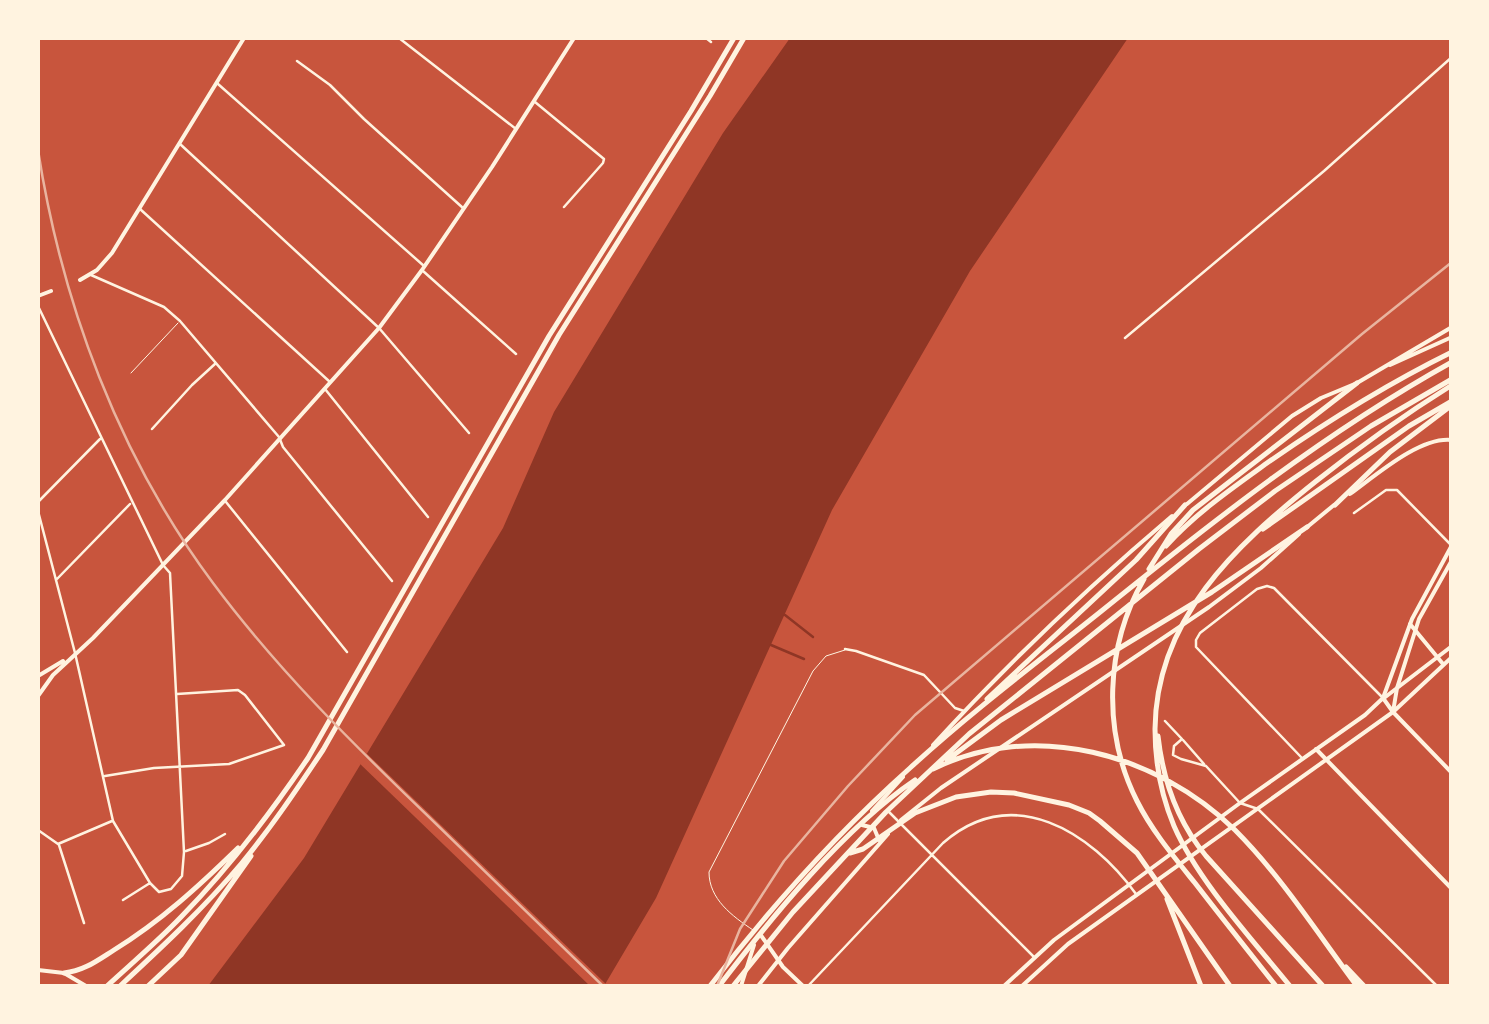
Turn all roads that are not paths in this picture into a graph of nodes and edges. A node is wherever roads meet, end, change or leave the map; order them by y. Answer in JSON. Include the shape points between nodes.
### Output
{"nodes":[{"id":1,"x":244,"y":38,"type":"edge"},
{"id":2,"x":399,"y":38,"type":"edge"},
{"id":3,"x":574,"y":38,"type":"edge"},
{"id":4,"x":706,"y":38,"type":"edge"},
{"id":5,"x":734,"y":38,"type":"edge"},
{"id":6,"x":744,"y":38,"type":"edge"},
{"id":7,"x":711,"y":42,"type":"dead end"},
{"id":8,"x":1452,"y":56,"type":"edge"},
{"id":9,"x":297,"y":60,"type":"dead end"},
{"id":10,"x":216,"y":82,"type":"junction"},
{"id":11,"x":534,"y":101,"type":"junction"},
{"id":12,"x":516,"y":129,"type":"junction"},
{"id":13,"x":180,"y":144,"type":"junction"},
{"id":14,"x":564,"y":207,"type":"dead end"},
{"id":15,"x":139,"y":208,"type":"junction"},
{"id":16,"x":463,"y":208,"type":"junction"},
{"id":17,"x":423,"y":268,"type":"junction"},
{"id":18,"x":90,"y":275,"type":"junction"},
{"id":19,"x":80,"y":280,"type":"dead end"},
{"id":20,"x":52,"y":291,"type":"dead end"},
{"id":21,"x":38,"y":296,"type":"edge"},
{"id":22,"x":38,"y":306,"type":"edge"},
{"id":23,"x":180,"y":320,"type":"junction"},
{"id":24,"x":1452,"y":327,"type":"edge"},
{"id":25,"x":379,"y":328,"type":"junction"},
{"id":26,"x":1452,"y":337,"type":"edge"},
{"id":27,"x":1125,"y":338,"type":"dead end"},
{"id":28,"x":1452,"y":352,"type":"edge"},
{"id":29,"x":516,"y":354,"type":"dead end"},
{"id":30,"x":217,"y":362,"type":"junction"},
{"id":31,"x":1452,"y":362,"type":"edge"},
{"id":32,"x":1382,"y":369,"type":"junction"},
{"id":33,"x":131,"y":373,"type":"dead end"},
{"id":34,"x":330,"y":382,"type":"junction"},
{"id":35,"x":1357,"y":382,"type":"junction"},
{"id":36,"x":1452,"y":382,"type":"edge"},
{"id":37,"x":324,"y":388,"type":"junction"},
{"id":38,"x":1452,"y":403,"type":"edge"},
{"id":39,"x":152,"y":429,"type":"dead end"},
{"id":40,"x":469,"y":433,"type":"dead end"},
{"id":41,"x":101,"y":438,"type":"junction"},
{"id":42,"x":279,"y":438,"type":"junction"},
{"id":43,"x":1452,"y":440,"type":"edge"},
{"id":44,"x":1230,"y":485,"type":"junction"},
{"id":45,"x":225,"y":500,"type":"junction"},
{"id":46,"x":38,"y":502,"type":"edge"},
{"id":47,"x":131,"y":503,"type":"junction"},
{"id":48,"x":1184,"y":505,"type":"junction"},
{"id":49,"x":1334,"y":505,"type":"junction"},
{"id":50,"x":38,"y":511,"type":"edge"},
{"id":51,"x":1354,"y":513,"type":"dead end"},
{"id":52,"x":428,"y":517,"type":"dead end"},
{"id":53,"x":39,"y":522,"type":"edge"},
{"id":54,"x":1307,"y":527,"type":"junction"},
{"id":55,"x":1247,"y":540,"type":"junction"},
{"id":56,"x":1451,"y":545,"type":"edge"},
{"id":57,"x":1452,"y":560,"type":"edge"},
{"id":58,"x":163,"y":566,"type":"junction"},
{"id":59,"x":56,"y":580,"type":"junction"},
{"id":60,"x":392,"y":580,"type":"dead end"},
{"id":61,"x":1410,"y":624,"type":"junction"},
{"id":62,"x":1415,"y":632,"type":"junction"},
{"id":63,"x":1452,"y":646,"type":"edge"},
{"id":64,"x":845,"y":650,"type":"joint"},
{"id":65,"x":348,"y":652,"type":"dead end"},
{"id":66,"x":75,"y":653,"type":"junction"},
{"id":67,"x":1437,"y":657,"type":"junction"},
{"id":68,"x":1452,"y":657,"type":"edge"},
{"id":69,"x":1444,"y":664,"type":"junction"},
{"id":70,"x":38,"y":676,"type":"edge"},
{"id":71,"x":1015,"y":677,"type":"junction"},
{"id":72,"x":1397,"y":688,"type":"junction"},
{"id":73,"x":175,"y":694,"type":"junction"},
{"id":74,"x":38,"y":696,"type":"edge"},
{"id":75,"x":1383,"y":698,"type":"junction"},
{"id":76,"x":1156,"y":708,"type":"junction"},
{"id":77,"x":964,"y":711,"type":"junction"},
{"id":78,"x":1393,"y":712,"type":"junction"},
{"id":79,"x":1165,"y":720,"type":"dead end"},
{"id":80,"x":1182,"y":739,"type":"junction"},
{"id":81,"x":1316,"y":749,"type":"junction"},
{"id":82,"x":1302,"y":759,"type":"junction"},
{"id":83,"x":1328,"y":760,"type":"junction"},
{"id":84,"x":1206,"y":766,"type":"junction"},
{"id":85,"x":179,"y":767,"type":"junction"},
{"id":86,"x":1452,"y":773,"type":"edge"},
{"id":87,"x":104,"y":776,"type":"junction"},
{"id":88,"x":902,"y":796,"type":"junction"},
{"id":89,"x":880,"y":803,"type":"junction"},
{"id":90,"x":1240,"y":803,"type":"junction"},
{"id":91,"x":1258,"y":810,"type":"junction"},
{"id":92,"x":113,"y":821,"type":"junction"},
{"id":93,"x":899,"y":822,"type":"junction"},
{"id":94,"x":856,"y":827,"type":"junction"},
{"id":95,"x":258,"y":828,"type":"junction"},
{"id":96,"x":38,"y":830,"type":"edge"},
{"id":97,"x":224,"y":834,"type":"dead end"},
{"id":98,"x":263,"y":836,"type":"junction"},
{"id":99,"x":58,"y":844,"type":"junction"},
{"id":100,"x":879,"y":844,"type":"junction"},
{"id":101,"x":184,"y":852,"type":"junction"},
{"id":102,"x":847,"y":854,"type":"junction"},
{"id":103,"x":932,"y":855,"type":"junction"},
{"id":104,"x":150,"y":882,"type":"junction"},
{"id":105,"x":1130,"y":885,"type":"junction"},
{"id":106,"x":1452,"y":889,"type":"edge"},
{"id":107,"x":1164,"y":892,"type":"junction"},
{"id":108,"x":1137,"y":895,"type":"junction"},
{"id":109,"x":123,"y":900,"type":"dead end"},
{"id":110,"x":84,"y":923,"type":"dead end"},
{"id":111,"x":760,"y":934,"type":"junction"},
{"id":112,"x":1034,"y":957,"type":"junction"},
{"id":113,"x":778,"y":960,"type":"junction"},
{"id":114,"x":38,"y":971,"type":"edge"},
{"id":115,"x":64,"y":972,"type":"junction"},
{"id":116,"x":84,"y":984,"type":"edge"},
{"id":117,"x":107,"y":986,"type":"edge"},
{"id":118,"x":120,"y":986,"type":"edge"},
{"id":119,"x":148,"y":986,"type":"edge"},
{"id":120,"x":710,"y":986,"type":"edge"},
{"id":121,"x":719,"y":986,"type":"edge"},
{"id":122,"x":733,"y":986,"type":"edge"},
{"id":123,"x":741,"y":986,"type":"edge"},
{"id":124,"x":758,"y":986,"type":"edge"},
{"id":125,"x":806,"y":986,"type":"edge"},
{"id":126,"x":1004,"y":986,"type":"edge"},
{"id":127,"x":1022,"y":986,"type":"edge"},
{"id":128,"x":1201,"y":986,"type":"edge"},
{"id":129,"x":1230,"y":986,"type":"edge"},
{"id":130,"x":1275,"y":986,"type":"edge"},
{"id":131,"x":1290,"y":986,"type":"edge"},
{"id":132,"x":1324,"y":986,"type":"edge"},
{"id":133,"x":1360,"y":986,"type":"edge"},
{"id":134,"x":1437,"y":986,"type":"edge"}],
"edges":[{"from":1,"to":10,"type":"main road"},
{"from":2,"to":12,"type":"street"},
{"from":3,"to":11,"type":"main road"},
{"from":4,"to":7,"type":"street"},
{"from":5,"to":95,"type":"highway","via":[[549,336],[314,748]]},
{"from":6,"to":98,"type":"highway","via":[[560,335],[323,750]]},
{"from":8,"to":27,"type":"street"},
{"from":9,"to":16,"type":"street"},
{"from":10,"to":13,"type":"main road"},
{"from":10,"to":17,"type":"street"},
{"from":11,"to":12,"type":"main road"},
{"from":11,"to":14,"type":"street","via":[[604,161]]},
{"from":12,"to":16,"type":"main road"},
{"from":13,"to":15,"type":"main road"},
{"from":13,"to":25,"type":"street"},
{"from":15,"to":18,"type":"main road"},
{"from":15,"to":34,"type":"street"},
{"from":16,"to":17,"type":"main road"},
{"from":17,"to":25,"type":"main road"},
{"from":17,"to":29,"type":"street"},
{"from":18,"to":19,"type":"main road"},
{"from":18,"to":23,"type":"street"},
{"from":20,"to":21,"type":"main road"},
{"from":22,"to":41,"type":"street"},
{"from":23,"to":30,"type":"street"},
{"from":23,"to":33,"type":"lane"},
{"from":24,"to":32,"type":"main road"},
{"from":25,"to":34,"type":"main road"},
{"from":25,"to":40,"type":"street"},
{"from":26,"to":32,"type":"main road"},
{"from":28,"to":44,"type":"highway","via":[[1362,400]]},
{"from":30,"to":39,"type":"street"},
{"from":30,"to":42,"type":"street"},
{"from":31,"to":71,"type":"highway","via":[[1254,490]]},
{"from":32,"to":35,"type":"main road"},
{"from":34,"to":37,"type":"main road"},
{"from":35,"to":44,"type":"highway"},
{"from":35,"to":48,"type":"main road","via":[[1292,416]]},
{"from":36,"to":55,"type":"highway","via":[[1337,464]]},
{"from":36,"to":88,"type":"highway","via":[[1295,476],[1024,689]]},
{"from":37,"to":42,"type":"main road"},
{"from":37,"to":52,"type":"street"},
{"from":38,"to":49,"type":"highway"},
{"from":38,"to":55,"type":"highway","via":[[1408,426]]},
{"from":41,"to":46,"type":"street"},
{"from":41,"to":47,"type":"street"},
{"from":42,"to":45,"type":"main road"},
{"from":42,"to":60,"type":"street"},
{"from":43,"to":49,"type":"main road","via":[[1418,447]]},
{"from":44,"to":130,"type":"highway","via":[[1152,565],[1135,596],[1119,639],[1113,720],[1122,766],[1153,829]]},
{"from":45,"to":58,"type":"main road"},
{"from":45,"to":65,"type":"street"},
{"from":47,"to":58,"type":"street"},
{"from":47,"to":59,"type":"street"},
{"from":48,"to":71,"type":"highway"},
{"from":48,"to":77,"type":"main road"},
{"from":49,"to":54,"type":"main road"},
{"from":50,"to":53,"type":"street"},
{"from":51,"to":56,"type":"street","via":[[1396,490]]},
{"from":53,"to":59,"type":"street"},
{"from":54,"to":88,"type":"highway","via":[[973,739]]},
{"from":54,"to":93,"type":"main road","via":[[1223,597]]},
{"from":55,"to":76,"type":"highway","via":[[1184,618]]},
{"from":56,"to":61,"type":"main road"},
{"from":57,"to":62,"type":"main road"},
{"from":58,"to":66,"type":"main road"},
{"from":58,"to":73,"type":"street","via":[[170,574]]},
{"from":59,"to":66,"type":"street"},
{"from":61,"to":62,"type":"main road"},
{"from":61,"to":75,"type":"main road"},
{"from":62,"to":67,"type":"main road"},
{"from":62,"to":72,"type":"main road"},
{"from":63,"to":67,"type":"main road"},
{"from":64,"to":77,"type":"street","via":[[921,673]]},
{"from":64,"to":111,"type":"lane","via":[[813,670],[709,872],[714,895]]},
{"from":66,"to":70,"type":"main road"},
{"from":66,"to":74,"type":"main road"},
{"from":66,"to":87,"type":"street"},
{"from":67,"to":69,"type":"main road"},
{"from":67,"to":72,"type":"main road"},
{"from":68,"to":69,"type":"main road"},
{"from":69,"to":78,"type":"main road"},
{"from":71,"to":120,"type":"highway","via":[[829,846]]},
{"from":72,"to":75,"type":"main road"},
{"from":72,"to":78,"type":"main road"},
{"from":73,"to":85,"type":"street"},
{"from":73,"to":85,"type":"street","via":[[238,690],[284,745],[235,763]]},
{"from":75,"to":78,"type":"main road"},
{"from":75,"to":81,"type":"main road"},
{"from":75,"to":82,"type":"street","via":[[1272,586],[1256,588],[1200,632],[1196,644]]},
{"from":76,"to":131,"type":"highway","via":[[1162,792],[1177,832]]},
{"from":76,"to":132,"type":"highway","via":[[1161,760],[1191,835]]},
{"from":77,"to":89,"type":"main road"},
{"from":78,"to":83,"type":"main road"},
{"from":78,"to":86,"type":"main road"},
{"from":79,"to":80,"type":"street"},
{"from":80,"to":84,"type":"street"},
{"from":80,"to":84,"type":"street","via":[[1172,754]]},
{"from":81,"to":82,"type":"main road"},
{"from":81,"to":83,"type":"main road"},
{"from":82,"to":90,"type":"main road"},
{"from":83,"to":91,"type":"main road"},
{"from":83,"to":106,"type":"main road"},
{"from":84,"to":90,"type":"street"},
{"from":85,"to":87,"type":"street"},
{"from":85,"to":101,"type":"street"},
{"from":87,"to":92,"type":"street"},
{"from":88,"to":102,"type":"highway"},
{"from":89,"to":93,"type":"street"},
{"from":89,"to":94,"type":"main road"},
{"from":90,"to":91,"type":"street"},
{"from":90,"to":105,"type":"main road"},
{"from":91,"to":108,"type":"main road"},
{"from":91,"to":134,"type":"street"},
{"from":92,"to":99,"type":"street"},
{"from":92,"to":104,"type":"street"},
{"from":93,"to":100,"type":"main road"},
{"from":93,"to":103,"type":"street"},
{"from":94,"to":100,"type":"main road","via":[[874,828]]},
{"from":94,"to":111,"type":"main road"},
{"from":95,"to":115,"type":"highway","via":[[152,925],[88,966]]},
{"from":95,"to":117,"type":"highway","via":[[181,917]]},
{"from":96,"to":99,"type":"street"},
{"from":97,"to":101,"type":"street"},
{"from":98,"to":118,"type":"highway","via":[[188,922]]},
{"from":98,"to":119,"type":"highway","via":[[192,941]]},
{"from":99,"to":110,"type":"street"},
{"from":100,"to":113,"type":"main road"},
{"from":101,"to":104,"type":"street","via":[[183,874],[174,886],[162,892]]},
{"from":102,"to":107,"type":"highway","via":[[936,803],[1014,792],[1089,813],[1128,844]]},
{"from":102,"to":122,"type":"highway"},
{"from":103,"to":105,"type":"street","via":[[974,823],[1023,817],[1088,842]]},
{"from":103,"to":112,"type":"street"},
{"from":103,"to":125,"type":"street"},
{"from":104,"to":109,"type":"street"},
{"from":105,"to":108,"type":"street"},
{"from":105,"to":112,"type":"main road"},
{"from":107,"to":128,"type":"highway"},
{"from":107,"to":129,"type":"highway"},
{"from":108,"to":127,"type":"main road"},
{"from":111,"to":113,"type":"main road"},
{"from":111,"to":123,"type":"main road"},
{"from":112,"to":126,"type":"main road"},
{"from":113,"to":124,"type":"main road"},
{"from":113,"to":125,"type":"main road"},
{"from":114,"to":115,"type":"main road"},
{"from":115,"to":116,"type":"main road"},
{"from":121,"to":133,"type":"highway","via":[[824,862],[900,790],[964,756],[1045,745],[1122,761],[1209,808],[1250,846]]}]}
